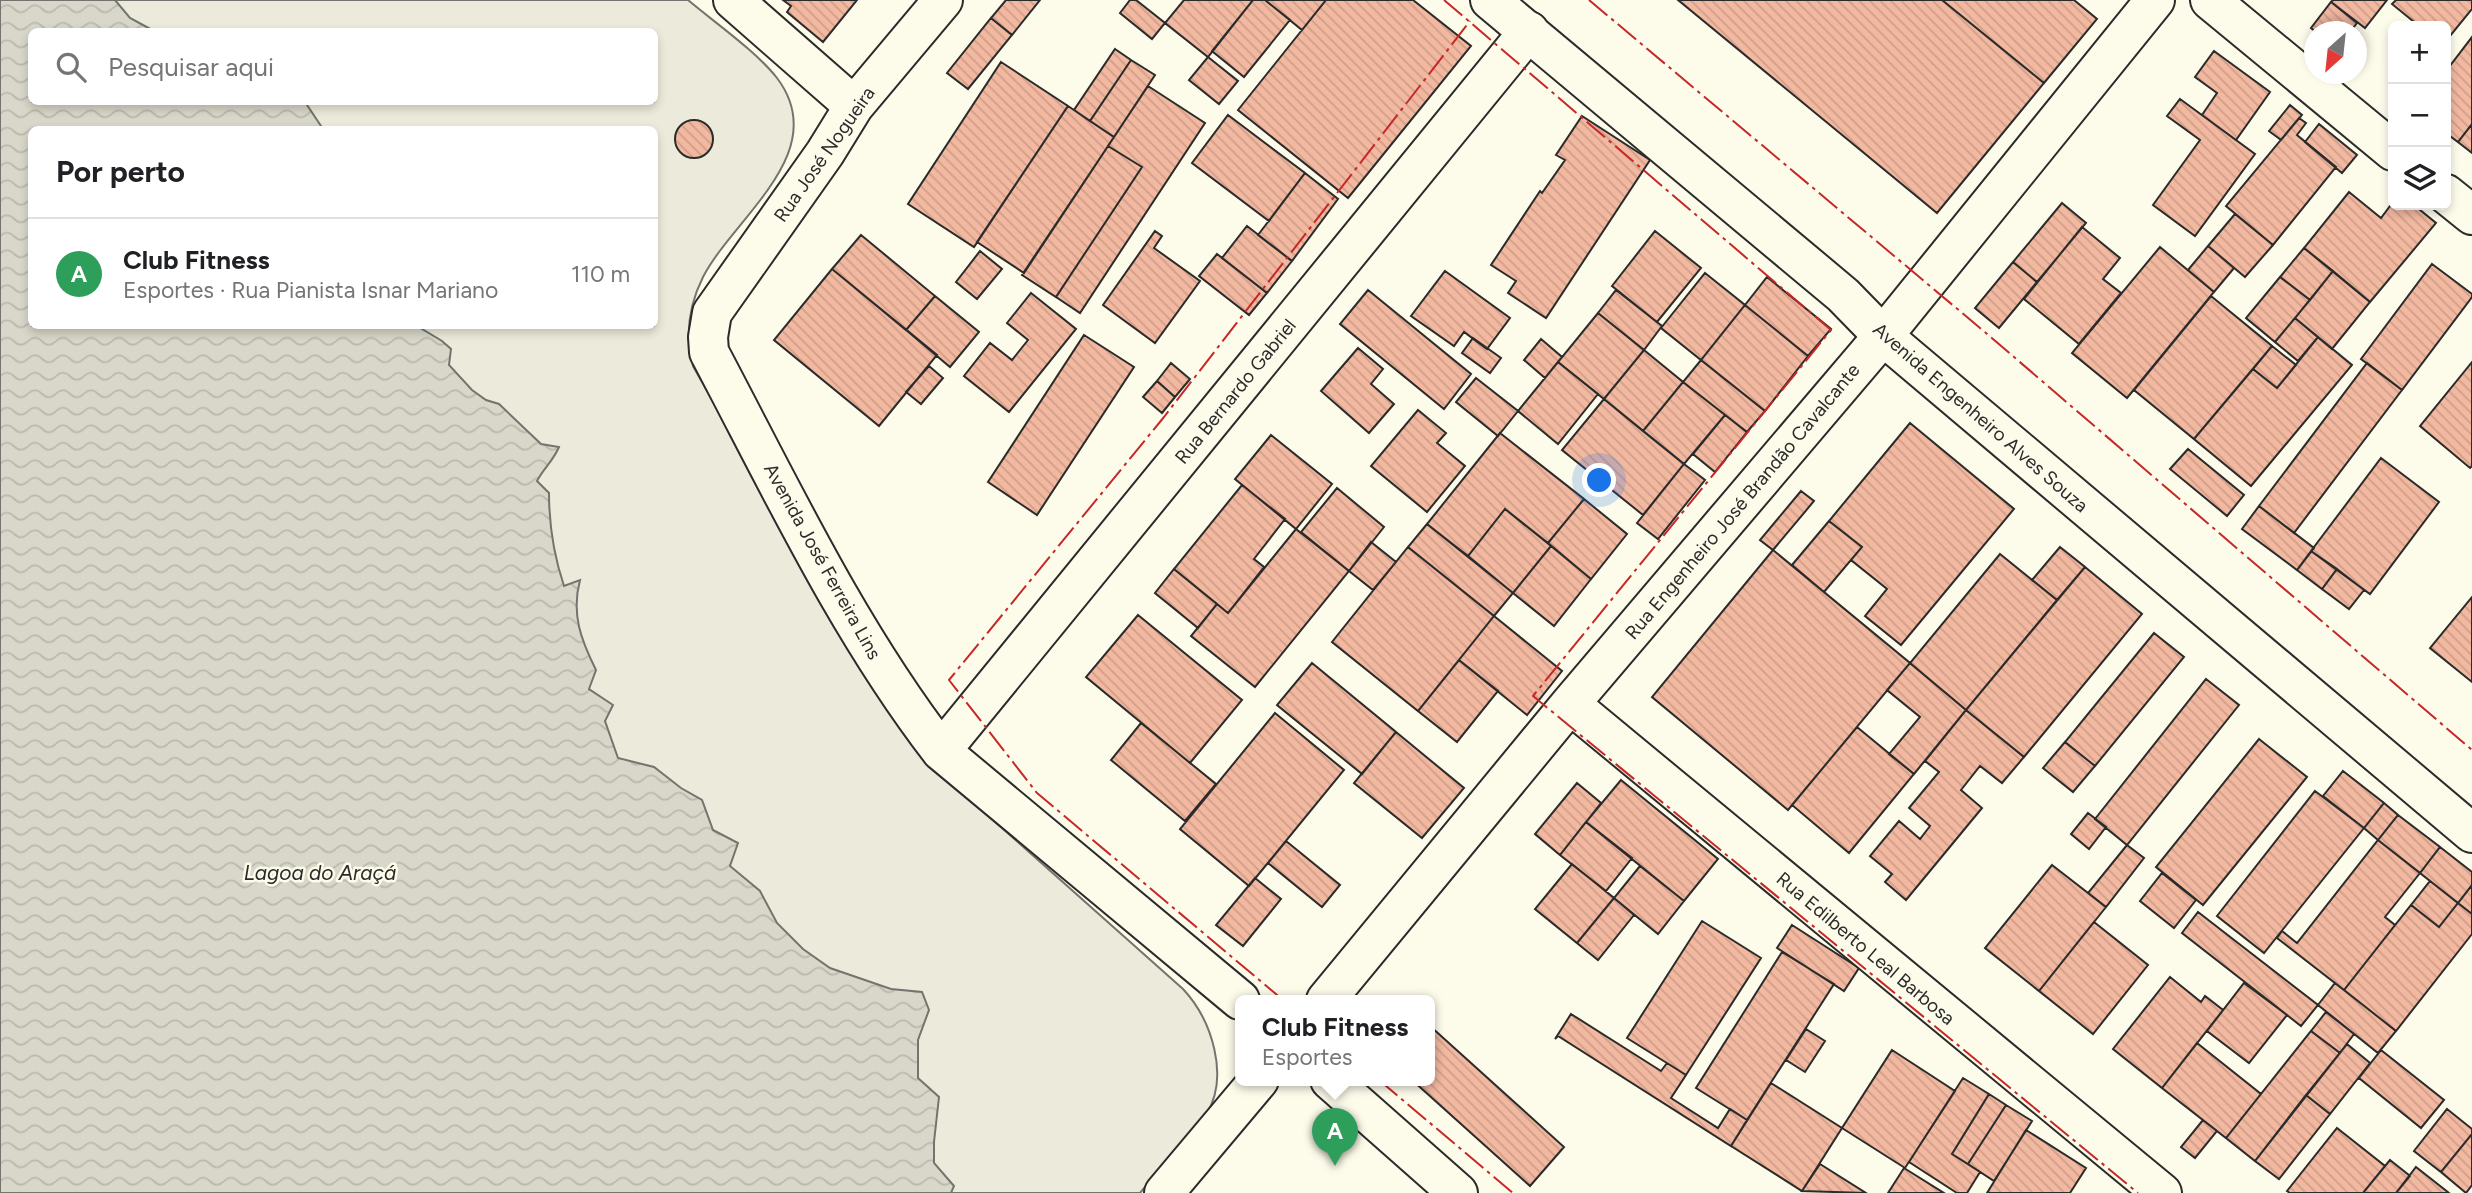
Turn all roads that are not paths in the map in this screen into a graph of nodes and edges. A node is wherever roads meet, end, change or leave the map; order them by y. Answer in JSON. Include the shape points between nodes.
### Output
{"nodes":[{"id":1,"x":733,"y":0,"type":"edge"},
{"id":2,"x":943,"y":0,"type":"edge"},
{"id":3,"x":1490,"y":0,"type":"edge"},
{"id":4,"x":2155,"y":0,"type":"edge"},
{"id":5,"x":2210,"y":0,"type":"edge"},
{"id":6,"x":1529,"y":31,"type":"junction"},
{"id":7,"x":854,"y":106,"type":"junction"},
{"id":8,"x":2388,"y":147,"type":"edge"},
{"id":9,"x":2451,"y":198,"type":"edge"},
{"id":10,"x":2472,"y":215,"type":"edge"},
{"id":11,"x":712,"y":313,"type":"joint"},
{"id":12,"x":1883,"y":336,"type":"junction"},
{"id":13,"x":1570,"y":704,"type":"junction"},
{"id":14,"x":941,"y":751,"type":"junction"},
{"id":15,"x":2472,"y":833,"type":"edge"},
{"id":16,"x":1235,"y":995,"type":"edge"},
{"id":17,"x":1330,"y":995,"type":"edge"},
{"id":18,"x":1254,"y":1086,"type":"edge"},
{"id":19,"x":1337,"y":1086,"type":"edge"},
{"id":20,"x":1164,"y":1193,"type":"edge"},
{"id":21,"x":1458,"y":1193,"type":"edge"},
{"id":22,"x":2162,"y":1193,"type":"edge"}],
"edges":[{"from":1,"to":7,"type":"street"},
{"from":2,"to":7,"type":"street","name":"Rua José Nogueira"},
{"from":3,"to":6,"type":"street","name":"Avenida Engenheiro Alves Souza"},
{"from":4,"to":12,"type":"street","name":"Rua Engenheiro José Brandão Cavalcante"},
{"from":5,"to":8,"type":"street"},
{"from":6,"to":12,"type":"street","name":"Avenida Engenheiro Alves Souza","via":[[1843,295]]},
{"from":6,"to":14,"type":"street","name":"Rua Bernardo Gabriel"},
{"from":7,"to":11,"type":"street","name":"Rua José Nogueira"},
{"from":9,"to":10,"type":"street"},
{"from":11,"to":14,"type":"street","name":"Avenida José Ferreira Lins","via":[[709,352],[840,598]]},
{"from":12,"to":13,"type":"street","name":"Rua Engenheiro José Brandão Cavalcante"},
{"from":12,"to":15,"type":"street","name":"Avenida Engenheiro Alves Souza"},
{"from":13,"to":17,"type":"street","name":"Rua Engenheiro José Brandão Cavalcante"},
{"from":13,"to":22,"type":"street","name":"Rua Edilberto Leal Barbosa"},
{"from":14,"to":16,"type":"street","name":"Avenida José Ferreira Lins"},
{"from":18,"to":20,"type":"street"},
{"from":19,"to":21,"type":"street"}]}
